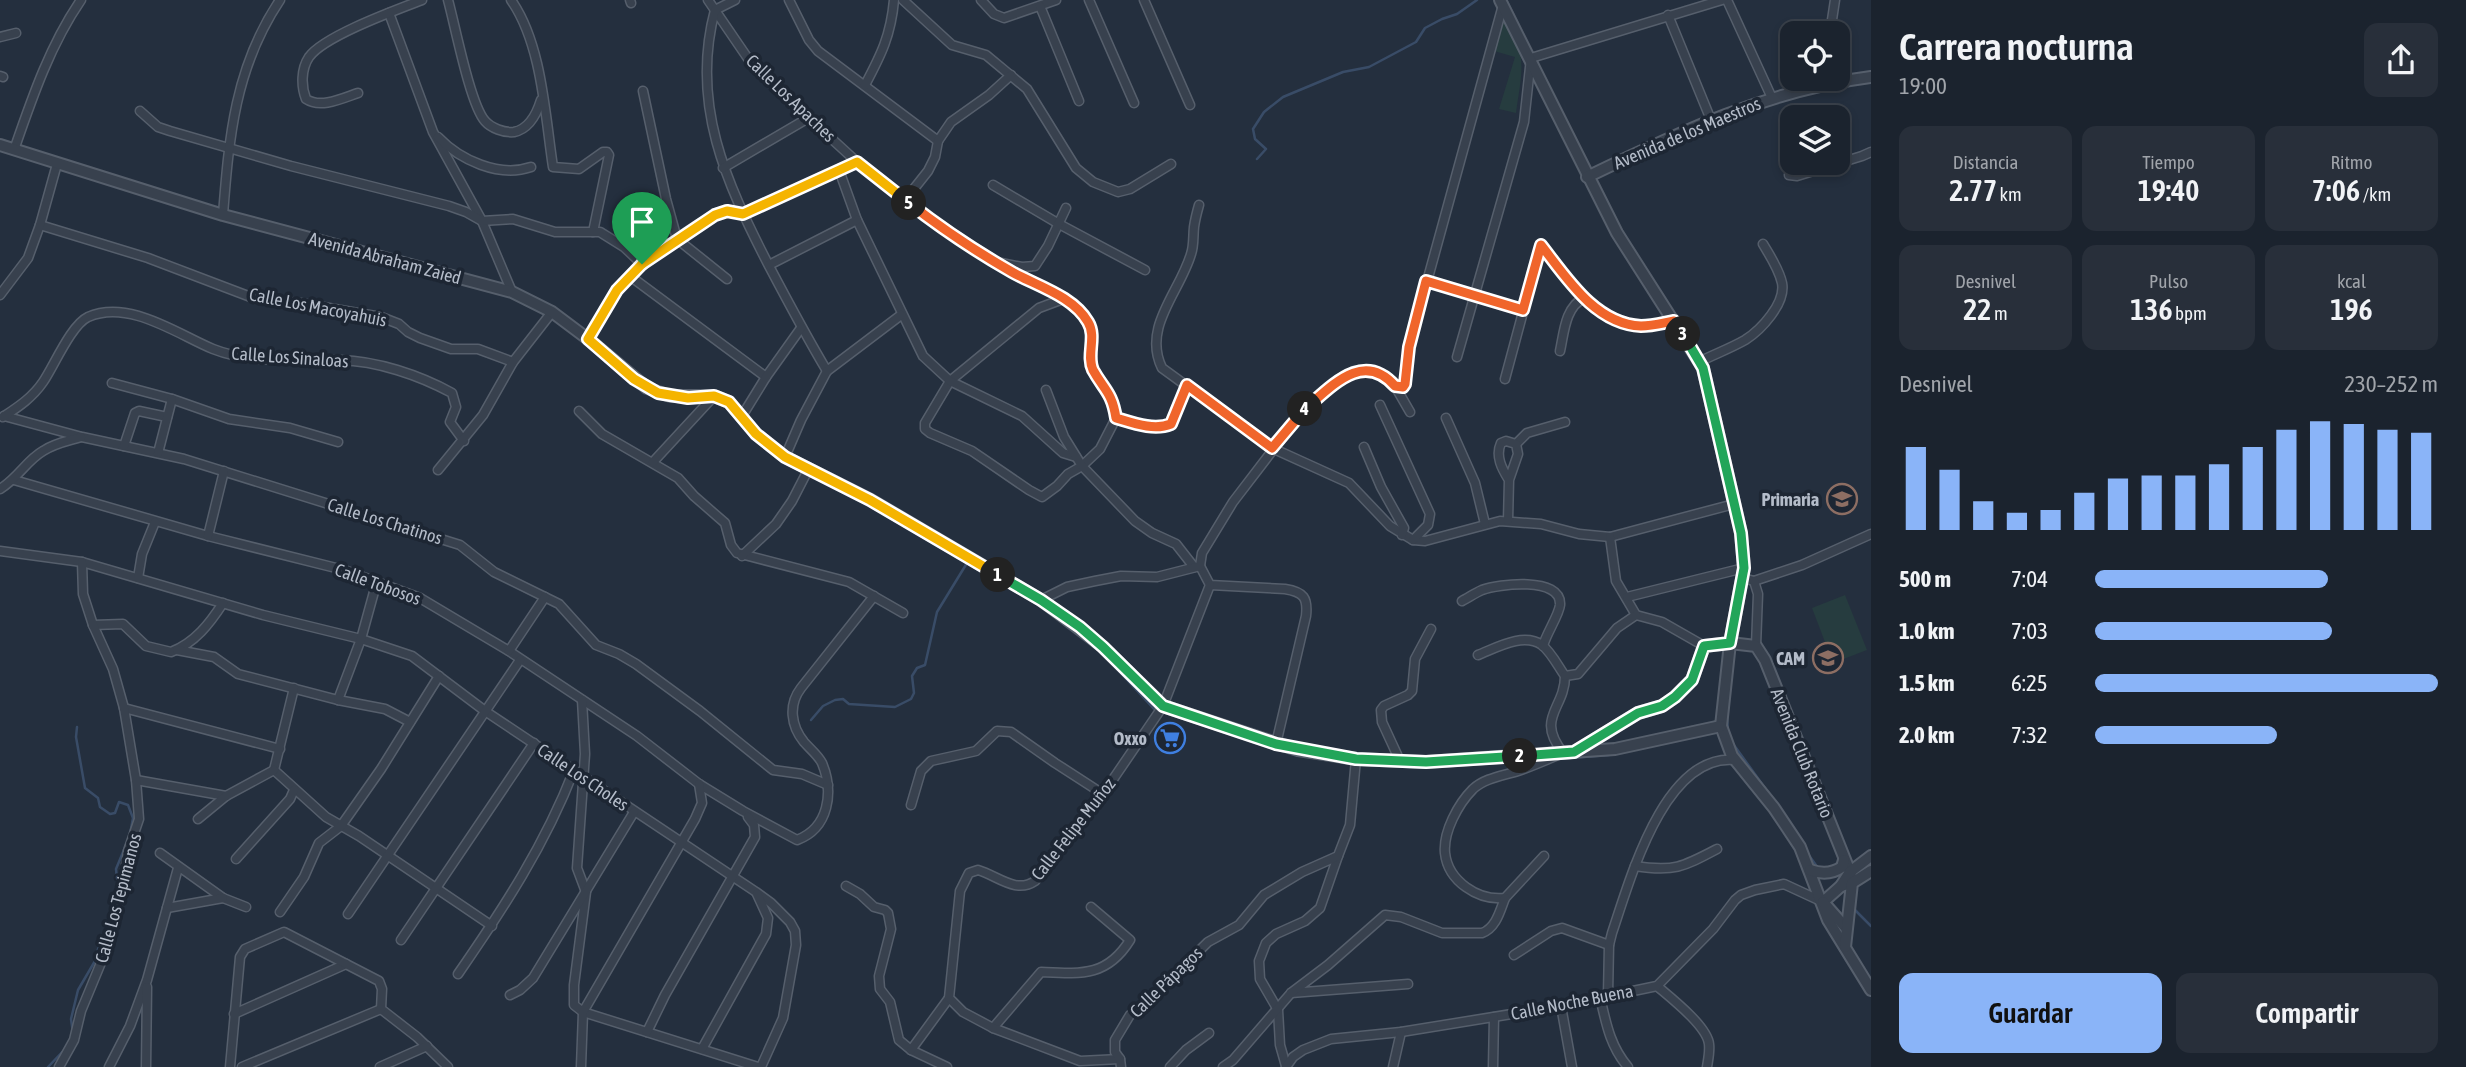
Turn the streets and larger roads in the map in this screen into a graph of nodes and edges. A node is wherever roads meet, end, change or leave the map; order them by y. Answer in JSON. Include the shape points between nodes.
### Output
{"nodes":[{"id":1,"x":81,"y":0,"type":"edge"},
{"id":2,"x":280,"y":0,"type":"edge"},
{"id":3,"x":422,"y":0,"type":"edge"},
{"id":4,"x":448,"y":0,"type":"edge"},
{"id":5,"x":511,"y":0,"type":"edge"},
{"id":6,"x":708,"y":0,"type":"edge"},
{"id":7,"x":735,"y":0,"type":"edge"},
{"id":8,"x":789,"y":0,"type":"edge"},
{"id":9,"x":894,"y":0,"type":"edge"},
{"id":10,"x":903,"y":0,"type":"edge"},
{"id":11,"x":981,"y":0,"type":"edge"},
{"id":12,"x":1056,"y":0,"type":"edge"},
{"id":13,"x":1088,"y":0,"type":"edge"},
{"id":14,"x":1144,"y":0,"type":"edge"},
{"id":15,"x":1725,"y":0,"type":"edge"},
{"id":16,"x":1835,"y":0,"type":"edge"},
{"id":17,"x":1502,"y":2,"type":"edge"},
{"id":18,"x":1040,"y":6,"type":"junction"},
{"id":19,"x":715,"y":10,"type":"junction"},
{"id":20,"x":389,"y":13,"type":"junction"},
{"id":21,"x":1668,"y":15,"type":"junction"},
{"id":22,"x":1832,"y":21,"type":"edge"},
{"id":23,"x":16,"y":33,"type":"dead end"},
{"id":24,"x":0,"y":37,"type":"edge"},
{"id":25,"x":1531,"y":58,"type":"junction"},
{"id":26,"x":1011,"y":75,"type":"junction"},
{"id":27,"x":1871,"y":76,"type":"edge"},
{"id":28,"x":1850,"y":78,"type":"edge"},
{"id":29,"x":865,"y":85,"type":"junction"},
{"id":30,"x":643,"y":91,"type":"dead end"},
{"id":31,"x":1793,"y":91,"type":"edge"},
{"id":32,"x":359,"y":93,"type":"dead end"},
{"id":33,"x":541,"y":96,"type":"junction"},
{"id":34,"x":1772,"y":98,"type":"junction"},
{"id":35,"x":1079,"y":100,"type":"dead end"},
{"id":36,"x":1134,"y":103,"type":"dead end"},
{"id":37,"x":1190,"y":105,"type":"dead end"},
{"id":38,"x":140,"y":111,"type":"dead end"},
{"id":39,"x":810,"y":117,"type":"junction"},
{"id":40,"x":1710,"y":120,"type":"junction"},
{"id":41,"x":433,"y":132,"type":"junction"},
{"id":42,"x":938,"y":141,"type":"junction"},
{"id":43,"x":0,"y":145,"type":"edge"},
{"id":44,"x":228,"y":148,"type":"junction"},
{"id":45,"x":15,"y":150,"type":"junction"},
{"id":46,"x":1871,"y":152,"type":"edge"},
{"id":47,"x":1850,"y":160,"type":"edge"},
{"id":48,"x":857,"y":162,"type":"junction"},
{"id":49,"x":57,"y":164,"type":"junction"},
{"id":50,"x":1171,"y":164,"type":"dead end"},
{"id":51,"x":531,"y":167,"type":"dead end"},
{"id":52,"x":723,"y":168,"type":"junction"},
{"id":53,"x":839,"y":170,"type":"junction"},
{"id":54,"x":1789,"y":175,"type":"dead end"},
{"id":55,"x":1800,"y":175,"type":"edge"},
{"id":56,"x":1587,"y":177,"type":"junction"},
{"id":57,"x":993,"y":185,"type":"dead end"},
{"id":58,"x":905,"y":200,"type":"junction"},
{"id":59,"x":1199,"y":205,"type":"dead end"},
{"id":60,"x":1066,"y":208,"type":"dead end"},
{"id":61,"x":743,"y":214,"type":"junction"},
{"id":62,"x":223,"y":215,"type":"junction"},
{"id":63,"x":857,"y":220,"type":"junction"},
{"id":64,"x":481,"y":221,"type":"junction"},
{"id":65,"x":1059,"y":224,"type":"junction"},
{"id":66,"x":40,"y":225,"type":"junction"},
{"id":67,"x":593,"y":232,"type":"junction"},
{"id":68,"x":677,"y":239,"type":"junction"},
{"id":69,"x":1763,"y":244,"type":"dead end"},
{"id":70,"x":998,"y":263,"type":"junction"},
{"id":71,"x":642,"y":264,"type":"junction"},
{"id":72,"x":769,"y":265,"type":"junction"},
{"id":73,"x":1145,"y":270,"type":"dead end"},
{"id":74,"x":630,"y":276,"type":"junction"},
{"id":75,"x":727,"y":279,"type":"dead end"},
{"id":76,"x":1426,"y":281,"type":"junction"},
{"id":77,"x":512,"y":292,"type":"junction"},
{"id":78,"x":0,"y":295,"type":"edge"},
{"id":79,"x":1475,"y":296,"type":"junction"},
{"id":80,"x":1584,"y":298,"type":"junction"},
{"id":81,"x":1063,"y":299,"type":"junction"},
{"id":82,"x":1523,"y":310,"type":"junction"},
{"id":83,"x":552,"y":312,"type":"junction"},
{"id":84,"x":901,"y":315,"type":"junction"},
{"id":85,"x":1674,"y":321,"type":"junction"},
{"id":86,"x":801,"y":328,"type":"junction"},
{"id":87,"x":588,"y":339,"type":"junction"},
{"id":88,"x":1560,"y":351,"type":"dead end"},
{"id":89,"x":1457,"y":357,"type":"dead end"},
{"id":90,"x":1700,"y":361,"type":"junction"},
{"id":91,"x":513,"y":362,"type":"junction"},
{"id":92,"x":827,"y":371,"type":"junction"},
{"id":93,"x":766,"y":377,"type":"junction"},
{"id":94,"x":1505,"y":379,"type":"dead end"},
{"id":95,"x":950,"y":381,"type":"junction"},
{"id":96,"x":112,"y":383,"type":"dead end"},
{"id":97,"x":1187,"y":385,"type":"junction"},
{"id":98,"x":1395,"y":386,"type":"junction"},
{"id":99,"x":1046,"y":390,"type":"dead end"},
{"id":100,"x":714,"y":396,"type":"junction"},
{"id":101,"x":172,"y":399,"type":"junction"},
{"id":102,"x":1380,"y":405,"type":"dead end"},
{"id":103,"x":579,"y":411,"type":"dead end"},
{"id":104,"x":1410,"y":412,"type":"dead end"},
{"id":105,"x":741,"y":416,"type":"junction"},
{"id":106,"x":2,"y":417,"type":"edge"},
{"id":107,"x":167,"y":417,"type":"junction"},
{"id":108,"x":1116,"y":418,"type":"junction"},
{"id":109,"x":1446,"y":418,"type":"dead end"},
{"id":110,"x":1565,"y":422,"type":"dead end"},
{"id":111,"x":82,"y":437,"type":"junction"},
{"id":112,"x":464,"y":440,"type":"junction"},
{"id":113,"x":338,"y":442,"type":"dead end"},
{"id":114,"x":1516,"y":444,"type":"junction"},
{"id":115,"x":124,"y":446,"type":"junction"},
{"id":116,"x":1364,"y":447,"type":"dead end"},
{"id":117,"x":1272,"y":448,"type":"junction"},
{"id":118,"x":158,"y":453,"type":"junction"},
{"id":119,"x":785,"y":457,"type":"junction"},
{"id":120,"x":1076,"y":457,"type":"junction"},
{"id":121,"x":653,"y":462,"type":"junction"},
{"id":122,"x":1082,"y":466,"type":"junction"},
{"id":123,"x":438,"y":470,"type":"dead end"},
{"id":124,"x":808,"y":470,"type":"junction"},
{"id":125,"x":224,"y":471,"type":"junction"},
{"id":126,"x":14,"y":480,"type":"junction"},
{"id":127,"x":1509,"y":480,"type":"junction"},
{"id":128,"x":0,"y":489,"type":"edge"},
{"id":129,"x":1734,"y":504,"type":"junction"},
{"id":130,"x":1508,"y":521,"type":"junction"},
{"id":131,"x":155,"y":522,"type":"junction"},
{"id":132,"x":1485,"y":524,"type":"junction"},
{"id":133,"x":1871,"y":534,"type":"edge"},
{"id":134,"x":1402,"y":535,"type":"junction"},
{"id":135,"x":208,"y":536,"type":"junction"},
{"id":136,"x":1610,"y":537,"type":"junction"},
{"id":137,"x":1413,"y":540,"type":"junction"},
{"id":138,"x":0,"y":551,"type":"edge"},
{"id":139,"x":742,"y":556,"type":"junction"},
{"id":140,"x":82,"y":562,"type":"junction"},
{"id":141,"x":1197,"y":566,"type":"junction"},
{"id":142,"x":1747,"y":575,"type":"junction"},
{"id":143,"x":138,"y":578,"type":"junction"},
{"id":144,"x":377,"y":581,"type":"junction"},
{"id":145,"x":1210,"y":585,"type":"junction"},
{"id":146,"x":874,"y":596,"type":"junction"},
{"id":147,"x":545,"y":597,"type":"junction"},
{"id":148,"x":1627,"y":597,"type":"junction"},
{"id":149,"x":1041,"y":600,"type":"junction"},
{"id":150,"x":1462,"y":601,"type":"dead end"},
{"id":151,"x":223,"y":603,"type":"junction"},
{"id":152,"x":903,"y":613,"type":"dead end"},
{"id":153,"x":1636,"y":615,"type":"junction"},
{"id":154,"x":93,"y":625,"type":"junction"},
{"id":155,"x":1432,"y":629,"type":"dead end"},
{"id":156,"x":361,"y":639,"type":"junction"},
{"id":157,"x":1730,"y":643,"type":"junction"},
{"id":158,"x":1543,"y":646,"type":"junction"},
{"id":159,"x":1704,"y":646,"type":"junction"},
{"id":160,"x":1756,"y":646,"type":"junction"},
{"id":161,"x":177,"y":650,"type":"junction"},
{"id":162,"x":509,"y":651,"type":"junction"},
{"id":163,"x":1478,"y":655,"type":"dead end"},
{"id":164,"x":520,"y":660,"type":"junction"},
{"id":165,"x":439,"y":676,"type":"junction"},
{"id":166,"x":1566,"y":676,"type":"junction"},
{"id":167,"x":294,"y":688,"type":"junction"},
{"id":168,"x":338,"y":700,"type":"junction"},
{"id":169,"x":582,"y":700,"type":"junction"},
{"id":170,"x":1163,"y":706,"type":"junction"},
{"id":171,"x":124,"y":708,"type":"junction"},
{"id":172,"x":485,"y":711,"type":"junction"},
{"id":173,"x":410,"y":722,"type":"junction"},
{"id":174,"x":1721,"y":726,"type":"junction"},
{"id":175,"x":534,"y":743,"type":"junction"},
{"id":176,"x":1276,"y":744,"type":"junction"},
{"id":177,"x":280,"y":749,"type":"junction"},
{"id":178,"x":1568,"y":752,"type":"junction"},
{"id":179,"x":1356,"y":759,"type":"junction"},
{"id":180,"x":1735,"y":760,"type":"junction"},
{"id":181,"x":1400,"y":761,"type":"junction"},
{"id":182,"x":274,"y":771,"type":"junction"},
{"id":183,"x":573,"y":771,"type":"junction"},
{"id":184,"x":583,"y":777,"type":"junction"},
{"id":185,"x":136,"y":780,"type":"junction"},
{"id":186,"x":699,"y":784,"type":"junction"},
{"id":187,"x":828,"y":785,"type":"junction"},
{"id":188,"x":294,"y":790,"type":"junction"},
{"id":189,"x":1104,"y":794,"type":"junction"},
{"id":190,"x":226,"y":796,"type":"junction"},
{"id":191,"x":911,"y":805,"type":"dead end"},
{"id":192,"x":743,"y":811,"type":"junction"},
{"id":193,"x":634,"y":812,"type":"junction"},
{"id":194,"x":198,"y":819,"type":"dead end"},
{"id":195,"x":341,"y":826,"type":"junction"},
{"id":196,"x":682,"y":843,"type":"junction"},
{"id":197,"x":1717,"y":849,"type":"dead end"},
{"id":198,"x":160,"y":853,"type":"dead end"},
{"id":199,"x":387,"y":854,"type":"junction"},
{"id":200,"x":1338,"y":856,"type":"junction"},
{"id":201,"x":1544,"y":856,"type":"dead end"},
{"id":202,"x":1871,"y":856,"type":"edge"},
{"id":203,"x":236,"y":859,"type":"dead end"},
{"id":204,"x":1844,"y":860,"type":"junction"},
{"id":205,"x":1635,"y":866,"type":"junction"},
{"id":206,"x":178,"y":868,"type":"junction"},
{"id":207,"x":1871,"y":871,"type":"edge"},
{"id":208,"x":1814,"y":872,"type":"junction"},
{"id":209,"x":1850,"y":872,"type":"junction"},
{"id":210,"x":732,"y":877,"type":"junction"},
{"id":211,"x":846,"y":886,"type":"dead end"},
{"id":212,"x":1842,"y":887,"type":"junction"},
{"id":213,"x":438,"y":888,"type":"junction"},
{"id":214,"x":756,"y":891,"type":"junction"},
{"id":215,"x":586,"y":892,"type":"junction"},
{"id":216,"x":223,"y":898,"type":"junction"},
{"id":217,"x":1504,"y":898,"type":"junction"},
{"id":218,"x":1823,"y":902,"type":"junction"},
{"id":219,"x":246,"y":907,"type":"dead end"},
{"id":220,"x":1091,"y":907,"type":"dead end"},
{"id":221,"x":167,"y":908,"type":"junction"},
{"id":222,"x":280,"y":912,"type":"dead end"},
{"id":223,"x":348,"y":914,"type":"dead end"},
{"id":224,"x":492,"y":926,"type":"junction"},
{"id":225,"x":1846,"y":928,"type":"junction"},
{"id":226,"x":401,"y":940,"type":"dead end"},
{"id":227,"x":1609,"y":945,"type":"junction"},
{"id":228,"x":1845,"y":947,"type":"junction"},
{"id":229,"x":1514,"y":955,"type":"dead end"},
{"id":230,"x":346,"y":964,"type":"junction"},
{"id":231,"x":458,"y":974,"type":"dead end"},
{"id":232,"x":147,"y":980,"type":"junction"},
{"id":233,"x":1408,"y":984,"type":"dead end"},
{"id":234,"x":1657,"y":986,"type":"junction"},
{"id":235,"x":1871,"y":990,"type":"edge"},
{"id":236,"x":1291,"y":993,"type":"junction"},
{"id":237,"x":510,"y":995,"type":"dead end"},
{"id":238,"x":1604,"y":996,"type":"junction"},
{"id":239,"x":949,"y":998,"type":"junction"},
{"id":240,"x":1561,"y":1006,"type":"junction"},
{"id":241,"x":381,"y":1009,"type":"junction"},
{"id":242,"x":1278,"y":1010,"type":"junction"},
{"id":243,"x":583,"y":1012,"type":"junction"},
{"id":244,"x":234,"y":1014,"type":"junction"},
{"id":245,"x":1494,"y":1017,"type":"junction"},
{"id":246,"x":130,"y":1026,"type":"junction"},
{"id":247,"x":993,"y":1028,"type":"junction"},
{"id":248,"x":148,"y":1032,"type":"junction"},
{"id":249,"x":647,"y":1032,"type":"junction"},
{"id":250,"x":1401,"y":1032,"type":"junction"},
{"id":251,"x":1209,"y":1033,"type":"dead end"},
{"id":252,"x":427,"y":1046,"type":"junction"},
{"id":253,"x":702,"y":1049,"type":"junction"},
{"id":254,"x":911,"y":1050,"type":"junction"},
{"id":255,"x":438,"y":1057,"type":"junction"},
{"id":256,"x":1120,"y":1063,"type":"edge"},
{"id":257,"x":59,"y":1067,"type":"edge"},
{"id":258,"x":109,"y":1067,"type":"edge"},
{"id":259,"x":146,"y":1067,"type":"edge"},
{"id":260,"x":230,"y":1067,"type":"edge"},
{"id":261,"x":242,"y":1067,"type":"edge"},
{"id":262,"x":380,"y":1067,"type":"edge"},
{"id":263,"x":438,"y":1067,"type":"edge"},
{"id":264,"x":448,"y":1067,"type":"edge"},
{"id":265,"x":581,"y":1067,"type":"edge"},
{"id":266,"x":760,"y":1067,"type":"edge"},
{"id":267,"x":947,"y":1067,"type":"edge"},
{"id":268,"x":1170,"y":1067,"type":"edge"},
{"id":269,"x":1223,"y":1067,"type":"edge"},
{"id":270,"x":1286,"y":1067,"type":"edge"},
{"id":271,"x":1393,"y":1067,"type":"edge"},
{"id":272,"x":1493,"y":1067,"type":"edge"},
{"id":273,"x":1572,"y":1067,"type":"edge"},
{"id":274,"x":1628,"y":1067,"type":"edge"},
{"id":275,"x":1707,"y":1067,"type":"edge"}],
"edges":[{"from":1,"to":45,"type":"street","via":[[44,67]]},
{"from":2,"to":44,"type":"street","via":[[248,60]]},
{"from":3,"to":20,"type":"street"},
{"from":4,"to":33,"type":"street","via":[[474,101],[485,121],[505,132],[516,132],[534,117]]},
{"from":5,"to":33,"type":"street","via":[[526,26]]},
{"from":6,"to":19,"type":"street","name":"Calle Los Apaches"},
{"from":7,"to":19,"type":"street"},
{"from":8,"to":29,"type":"street","via":[[818,51]]},
{"from":9,"to":29,"type":"street","via":[[887,43]]},
{"from":10,"to":26,"type":"street","via":[[952,45],[986,55]]},
{"from":11,"to":18,"type":"street","via":[[1000,17]]},
{"from":12,"to":18,"type":"street"},
{"from":13,"to":36,"type":"street"},
{"from":14,"to":37,"type":"street"},
{"from":15,"to":21,"type":"street"},
{"from":15,"to":34,"type":"street"},
{"from":16,"to":22,"type":"street"},
{"from":17,"to":25,"type":"street"},
{"from":17,"to":76,"type":"street"},
{"from":18,"to":35,"type":"street"},
{"from":19,"to":39,"type":"street","name":"Calle Los Apaches","via":[[763,76]]},
{"from":19,"to":52,"type":"street","via":[[706,93]]},
{"from":20,"to":32,"type":"street","via":[[318,48],[304,68],[304,95],[310,102]]},
{"from":20,"to":41,"type":"street"},
{"from":21,"to":25,"type":"street"},
{"from":21,"to":40,"type":"street"},
{"from":23,"to":24,"type":"street"},
{"from":25,"to":56,"type":"street"},
{"from":25,"to":79,"type":"street","via":[[1524,122]]},
{"from":26,"to":42,"type":"street","via":[[951,122]]},
{"from":26,"to":50,"type":"street","via":[[1027,89],[1076,168],[1093,182],[1118,192],[1130,190]]},
{"from":27,"to":28,"type":"street","name":"Avenida de los Maestros"},
{"from":29,"to":42,"type":"street"},
{"from":30,"to":68,"type":"street"},
{"from":31,"to":34,"type":"street","name":"Avenida de los Maestros"},
{"from":33,"to":67,"type":"street","via":[[553,167],[579,169],[603,152],[609,155]]},
{"from":34,"to":40,"type":"street","name":"Avenida de los Maestros"},
{"from":38,"to":44,"type":"street","via":[[158,127]]},
{"from":39,"to":48,"type":"street","name":"Calle Los Apaches"},
{"from":39,"to":52,"type":"street"},
{"from":40,"to":56,"type":"street","name":"Avenida de los Maestros"},
{"from":41,"to":51,"type":"street","via":[[460,154],[490,168],[517,172]]},
{"from":41,"to":64,"type":"street"},
{"from":42,"to":58,"type":"street","via":[[928,172]]},
{"from":43,"to":45,"type":"street","name":"Avenida Abraham Zaied"},
{"from":44,"to":62,"type":"street"},
{"from":44,"to":64,"type":"street","via":[[449,206]]},
{"from":45,"to":49,"type":"street","name":"Avenida Abraham Zaied"},
{"from":46,"to":47,"type":"street"},
{"from":48,"to":53,"type":"street"},
{"from":48,"to":58,"type":"street","name":"Calle Los Apaches"},
{"from":49,"to":62,"type":"street","name":"Avenida Abraham Zaied"},
{"from":49,"to":66,"type":"street"},
{"from":52,"to":61,"type":"street"},
{"from":53,"to":61,"type":"street"},
{"from":53,"to":63,"type":"street"},
{"from":54,"to":55,"type":"street"},
{"from":56,"to":85,"type":"street","via":[[1628,252]]},
{"from":57,"to":65,"type":"street"},
{"from":58,"to":70,"type":"street","name":"Calle Los Apaches"},
{"from":59,"to":97,"type":"street","via":[[1192,252],[1157,332],[1162,368]]},
{"from":60,"to":65,"type":"street"},
{"from":61,"to":68,"type":"street","via":[[723,212]]},
{"from":61,"to":72,"type":"street"},
{"from":62,"to":77,"type":"street","name":"Avenida Abraham Zaied"},
{"from":63,"to":72,"type":"street"},
{"from":63,"to":84,"type":"street"},
{"from":64,"to":67,"type":"street","via":[[513,219],[555,232]]},
{"from":64,"to":77,"type":"street"},
{"from":65,"to":70,"type":"street","via":[[1035,266]]},
{"from":65,"to":73,"type":"street"},
{"from":66,"to":78,"type":"street","via":[[28,258]]},
{"from":66,"to":91,"type":"street","name":"Calle Los Macoyahuis","via":[[148,258],[256,299],[381,317],[451,349],[478,349]]},
{"from":67,"to":71,"type":"street","via":[[615,240]]},
{"from":68,"to":71,"type":"street"},
{"from":68,"to":75,"type":"street"},
{"from":69,"to":90,"type":"street","via":[[1782,285],[1777,304],[1744,340]]},
{"from":70,"to":81,"type":"street","name":"Calle Los Apaches"},
{"from":71,"to":74,"type":"street"},
{"from":72,"to":86,"type":"street"},
{"from":74,"to":87,"type":"street"},
{"from":74,"to":93,"type":"street"},
{"from":76,"to":79,"type":"street"},
{"from":76,"to":98,"type":"street","via":[[1405,384]]},
{"from":77,"to":83,"type":"street","name":"Avenida Abraham Zaied"},
{"from":79,"to":82,"type":"street"},
{"from":79,"to":89,"type":"street"},
{"from":80,"to":82,"type":"street","via":[[1541,245]]},
{"from":80,"to":85,"type":"street","via":[[1623,322],[1640,326]]},
{"from":80,"to":88,"type":"street","via":[[1570,310]]},
{"from":81,"to":95,"type":"street","via":[[1039,308]]},
{"from":81,"to":108,"type":"street","name":"Calle Los Apaches","via":[[1088,322],[1093,369],[1109,393]]},
{"from":82,"to":94,"type":"street"},
{"from":83,"to":87,"type":"street","name":"Avenida Abraham Zaied"},
{"from":83,"to":91,"type":"street"},
{"from":84,"to":92,"type":"street"},
{"from":84,"to":95,"type":"street","via":[[923,356]]},
{"from":85,"to":90,"type":"street"},
{"from":86,"to":92,"type":"street"},
{"from":86,"to":93,"type":"street"},
{"from":87,"to":100,"type":"street","name":"Avenida Abraham Zaied","via":[[634,379],[658,393]]},
{"from":90,"to":129,"type":"street"},
{"from":91,"to":112,"type":"street"},
{"from":92,"to":119,"type":"street"},
{"from":93,"to":105,"type":"street"},
{"from":95,"to":120,"type":"street","via":[[1022,416],[1063,453]]},
{"from":95,"to":122,"type":"street","via":[[927,417],[925,426],[930,433],[972,451],[1042,497]]},
{"from":96,"to":101,"type":"street"},
{"from":97,"to":108,"type":"street","via":[[1171,424],[1151,426]]},
{"from":97,"to":117,"type":"street"},
{"from":98,"to":104,"type":"street"},
{"from":98,"to":117,"type":"street","via":[[1374,371],[1354,371],[1301,412]]},
{"from":99,"to":120,"type":"street"},
{"from":100,"to":105,"type":"street","via":[[729,402]]},
{"from":100,"to":121,"type":"street"},
{"from":101,"to":107,"type":"street"},
{"from":101,"to":113,"type":"street","via":[[229,419],[290,428]]},
{"from":102,"to":137,"type":"street","via":[[1430,514],[1428,525]]},
{"from":103,"to":121,"type":"street","via":[[602,434]]},
{"from":105,"to":119,"type":"street"},
{"from":106,"to":111,"type":"street","name":"Calle Los Chatinos"},
{"from":106,"to":112,"type":"street","name":"Calle Los Sinaloas","via":[[43,383],[80,321],[116,313],[170,327],[238,357],[360,362],[434,383],[452,393],[456,407],[450,422]]},
{"from":107,"to":115,"type":"street","via":[[135,413]]},
{"from":107,"to":118,"type":"street"},
{"from":108,"to":122,"type":"street","via":[[1100,449]]},
{"from":109,"to":132,"type":"street","via":[[1475,483]]},
{"from":110,"to":114,"type":"street","via":[[1527,433]]},
{"from":111,"to":115,"type":"street","name":"Calle Los Chatinos"},
{"from":111,"to":126,"type":"street","name":"Calle Los Chatinos","via":[[41,451]]},
{"from":112,"to":123,"type":"street"},
{"from":114,"to":127,"type":"street","via":[[1517,462]]},
{"from":114,"to":127,"type":"street","via":[[1506,441],[1499,448]]},
{"from":115,"to":118,"type":"street","name":"Calle Los Chatinos"},
{"from":116,"to":134,"type":"street","via":[[1404,528]]},
{"from":117,"to":134,"type":"street","via":[[1349,482]]},
{"from":117,"to":141,"type":"street","via":[[1218,525]]},
{"from":118,"to":125,"type":"street","name":"Calle Los Chatinos"},
{"from":119,"to":124,"type":"street"},
{"from":120,"to":122,"type":"street"},
{"from":121,"to":139,"type":"street","via":[[719,516],[733,549]]},
{"from":122,"to":141,"type":"street","via":[[1135,521],[1176,544]]},
{"from":124,"to":139,"type":"street","via":[[776,524]]},
{"from":124,"to":149,"type":"street","via":[[870,500]]},
{"from":125,"to":135,"type":"street"},
{"from":125,"to":147,"type":"street","name":"Calle Los Chatinos","via":[[452,541],[494,572]]},
{"from":126,"to":128,"type":"street","name":"Calle Los Chatinos"},
{"from":126,"to":131,"type":"street","name":"Calle Tobosos"},
{"from":127,"to":130,"type":"street"},
{"from":129,"to":136,"type":"street"},
{"from":129,"to":142,"type":"street"},
{"from":130,"to":132,"type":"street"},
{"from":130,"to":136,"type":"street"},
{"from":131,"to":135,"type":"street","name":"Calle Tobosos"},
{"from":131,"to":143,"type":"street"},
{"from":132,"to":137,"type":"street","via":[[1425,541]]},
{"from":133,"to":142,"type":"street","via":[[1802,565]]},
{"from":134,"to":137,"type":"street"},
{"from":135,"to":144,"type":"street","name":"Calle Tobosos"},
{"from":136,"to":148,"type":"street","via":[[1616,582]]},
{"from":138,"to":140,"type":"street","name":"Calle Los Choles"},
{"from":139,"to":146,"type":"street","via":[[849,582]]},
{"from":140,"to":143,"type":"street","name":"Calle Los Choles"},
{"from":140,"to":154,"type":"street","name":"Calle Los Tepimanos","via":[[83,594]]},
{"from":141,"to":145,"type":"street"},
{"from":141,"to":149,"type":"street","via":[[1157,577],[1095,580]]},
{"from":142,"to":148,"type":"street"},
{"from":142,"to":157,"type":"street"},
{"from":142,"to":160,"type":"street","name":"Avenida Club Rotario","via":[[1758,594]]},
{"from":143,"to":151,"type":"street","name":"Calle Los Choles"},
{"from":144,"to":156,"type":"street"},
{"from":144,"to":162,"type":"street","name":"Calle Tobosos","via":[[432,604]]},
{"from":145,"to":170,"type":"street","name":"Calle Felipe Muñoz"},
{"from":145,"to":176,"type":"street","via":[[1297,591],[1308,603]]},
{"from":146,"to":152,"type":"street"},
{"from":146,"to":187,"type":"street","via":[[793,702],[797,731],[820,759]]},
{"from":147,"to":162,"type":"street"},
{"from":147,"to":187,"type":"street","name":"Calle Los Chatinos","via":[[559,604],[596,645],[636,664],[773,770],[802,774]]},
{"from":148,"to":153,"type":"street"},
{"from":149,"to":170,"type":"street","via":[[1103,647]]},
{"from":150,"to":158,"type":"street","via":[[1495,587],[1540,585],[1552,589],[1560,605]]},
{"from":151,"to":156,"type":"street","name":"Calle Los Choles"},
{"from":151,"to":161,"type":"street","via":[[202,632]]},
{"from":153,"to":159,"type":"street","via":[[1662,622]]},
{"from":153,"to":166,"type":"street","via":[[1617,628],[1578,674]]},
{"from":154,"to":161,"type":"street","via":[[123,624],[146,646],[165,652]]},
{"from":154,"to":171,"type":"street","name":"Calle Los Tepimanos"},
{"from":155,"to":181,"type":"street","via":[[1415,659],[1412,691],[1381,710]]},
{"from":156,"to":165,"type":"street","name":"Calle Los Choles","via":[[412,656]]},
{"from":156,"to":168,"type":"street"},
{"from":157,"to":159,"type":"street"},
{"from":157,"to":160,"type":"street"},
{"from":157,"to":174,"type":"street"},
{"from":158,"to":163,"type":"street","via":[[1515,640]]},
{"from":158,"to":166,"type":"street"},
{"from":159,"to":178,"type":"street","via":[[1692,680],[1675,697]]},
{"from":160,"to":204,"type":"street","name":"Avenida Club Rotario"},
{"from":161,"to":167,"type":"street","via":[[205,654],[238,674]]},
{"from":162,"to":164,"type":"street","name":"Calle Tobosos"},
{"from":164,"to":169,"type":"street","name":"Calle Tobosos"},
{"from":164,"to":172,"type":"street"},
{"from":165,"to":172,"type":"street","name":"Calle Los Choles"},
{"from":165,"to":173,"type":"street"},
{"from":166,"to":178,"type":"street","via":[[1550,730]]},
{"from":167,"to":168,"type":"street"},
{"from":167,"to":177,"type":"street"},
{"from":168,"to":173,"type":"street","via":[[385,709]]},
{"from":169,"to":184,"type":"street"},
{"from":169,"to":186,"type":"street","name":"Calle Tobosos"},
{"from":170,"to":176,"type":"street"},
{"from":170,"to":189,"type":"street","name":"Calle Felipe Muñoz"},
{"from":171,"to":177,"type":"street"},
{"from":171,"to":185,"type":"street","name":"Calle Los Tepimanos"},
{"from":172,"to":175,"type":"street","name":"Calle Los Choles"},
{"from":172,"to":199,"type":"street"},
{"from":173,"to":195,"type":"street"},
{"from":174,"to":178,"type":"street","via":[[1615,749]]},
{"from":174,"to":180,"type":"street"},
{"from":175,"to":183,"type":"street","name":"Calle Los Choles"},
{"from":175,"to":213,"type":"street"},
{"from":176,"to":179,"type":"street"},
{"from":177,"to":182,"type":"street"},
{"from":178,"to":181,"type":"street"},
{"from":178,"to":217,"type":"street","via":[[1474,788],[1452,820],[1445,852],[1454,876],[1466,888]]},
{"from":179,"to":181,"type":"street"},
{"from":179,"to":200,"type":"street","via":[[1350,825]]},
{"from":180,"to":205,"type":"street","via":[[1711,762],[1685,779],[1653,827]]},
{"from":180,"to":208,"type":"street","via":[[1787,826]]},
{"from":182,"to":188,"type":"street"},
{"from":182,"to":190,"type":"street"},
{"from":183,"to":184,"type":"street","name":"Calle Los Choles"},
{"from":183,"to":224,"type":"street","via":[[548,831]]},
{"from":184,"to":193,"type":"street","name":"Calle Los Choles"},
{"from":184,"to":215,"type":"street","via":[[577,868]]},
{"from":185,"to":190,"type":"street"},
{"from":185,"to":257,"type":"street","name":"Calle Los Tepimanos","via":[[139,819],[110,941],[74,1040]]},
{"from":186,"to":192,"type":"street","name":"Calle Tobosos"},
{"from":186,"to":196,"type":"street","via":[[702,803]]},
{"from":187,"to":192,"type":"street","name":"Calle Tobosos","via":[[824,818],[800,840]]},
{"from":188,"to":195,"type":"street"},
{"from":188,"to":203,"type":"street"},
{"from":189,"to":191,"type":"street","via":[[1012,732],[1002,730],[976,751],[931,761],[921,771]]},
{"from":189,"to":239,"type":"street","name":"Calle Felipe Muñoz","via":[[1028,886],[1015,887],[978,870],[969,873],[960,891]]},
{"from":190,"to":194,"type":"street"},
{"from":192,"to":210,"type":"street","via":[[756,833]]},
{"from":193,"to":196,"type":"street","name":"Calle Los Choles"},
{"from":193,"to":215,"type":"street"},
{"from":195,"to":199,"type":"street"},
{"from":195,"to":222,"type":"street","via":[[319,843],[304,877]]},
{"from":196,"to":210,"type":"street","name":"Calle Los Choles"},
{"from":196,"to":243,"type":"street"},
{"from":197,"to":205,"type":"street","via":[[1683,867]]},
{"from":198,"to":206,"type":"street"},
{"from":199,"to":213,"type":"street"},
{"from":199,"to":223,"type":"street"},
{"from":200,"to":242,"type":"street","via":[[1325,900],[1316,913],[1266,943],[1259,961],[1260,979]]},
{"from":200,"to":256,"type":"street","name":"Calle Pápagos","via":[[1265,895],[1239,925],[1200,949],[1130,1015],[1115,1040]]},
{"from":201,"to":217,"type":"street"},
{"from":202,"to":209,"type":"street"},
{"from":204,"to":208,"type":"street","via":[[1838,870]]},
{"from":204,"to":209,"type":"street","name":"Avenida Club Rotario"},
{"from":205,"to":227,"type":"street"},
{"from":206,"to":216,"type":"street"},
{"from":206,"to":221,"type":"street"},
{"from":207,"to":212,"type":"street"},
{"from":208,"to":212,"type":"street","via":[[1821,880]]},
{"from":208,"to":218,"type":"street"},
{"from":209,"to":212,"type":"street","name":"Avenida Club Rotario"},
{"from":210,"to":214,"type":"street","name":"Calle Los Choles"},
{"from":210,"to":249,"type":"street"},
{"from":211,"to":254,"type":"street","via":[[888,913],[891,929],[880,989],[890,1002],[899,1040]]},
{"from":212,"to":218,"type":"street"},
{"from":212,"to":225,"type":"street","name":"Avenida Club Rotario"},
{"from":213,"to":224,"type":"street"},
{"from":213,"to":226,"type":"street"},
{"from":214,"to":253,"type":"street","via":[[768,928]]},
{"from":214,"to":266,"type":"street","name":"Calle Los Choles","via":[[790,922],[796,945],[783,1018]]},
{"from":215,"to":237,"type":"street","via":[[533,978]]},
{"from":215,"to":243,"type":"street","via":[[573,994],[573,1005]]},
{"from":216,"to":219,"type":"street"},
{"from":216,"to":221,"type":"street"},
{"from":217,"to":236,"type":"street","via":[[1494,924],[1482,933],[1442,933],[1385,915]]},
{"from":218,"to":225,"type":"street"},
{"from":218,"to":228,"type":"street"},
{"from":218,"to":234,"type":"street","name":"Calle Noche Buena","via":[[1784,884],[1741,895]]},
{"from":220,"to":247,"type":"street","via":[[1130,940],[1121,956],[1103,968],[1081,974],[1041,972]]},
{"from":221,"to":232,"type":"street"},
{"from":224,"to":231,"type":"street"},
{"from":225,"to":228,"type":"street","name":"Avenida Club Rotario"},
{"from":227,"to":229,"type":"street","via":[[1562,928]]},
{"from":227,"to":238,"type":"street"},
{"from":228,"to":235,"type":"street"},
{"from":230,"to":241,"type":"street","via":[[379,981]]},
{"from":230,"to":244,"type":"street"},
{"from":230,"to":244,"type":"street","via":[[284,932],[259,942],[241,954]]},
{"from":232,"to":246,"type":"street"},
{"from":232,"to":248,"type":"street"},
{"from":233,"to":236,"type":"street"},
{"from":234,"to":238,"type":"street","name":"Calle Noche Buena"},
{"from":234,"to":275,"type":"street","via":[[1707,1036]]},
{"from":236,"to":242,"type":"street"},
{"from":238,"to":240,"type":"street","name":"Calle Noche Buena"},
{"from":238,"to":274,"type":"street","via":[[1610,1038]]},
{"from":239,"to":247,"type":"street","via":[[963,1012]]},
{"from":239,"to":254,"type":"street"},
{"from":240,"to":245,"type":"street","name":"Calle Noche Buena"},
{"from":240,"to":273,"type":"street"},
{"from":241,"to":252,"type":"street"},
{"from":241,"to":261,"type":"street"},
{"from":242,"to":269,"type":"street"},
{"from":242,"to":270,"type":"street"},
{"from":243,"to":249,"type":"street"},
{"from":243,"to":265,"type":"street"},
{"from":244,"to":260,"type":"street"},
{"from":245,"to":250,"type":"street","name":"Calle Noche Buena"},
{"from":245,"to":272,"type":"street"},
{"from":246,"to":248,"type":"street"},
{"from":246,"to":258,"type":"street"},
{"from":247,"to":256,"type":"street","via":[[1080,1061]]},
{"from":248,"to":259,"type":"street"},
{"from":249,"to":253,"type":"street"},
{"from":250,"to":270,"type":"street","name":"Calle Noche Buena","via":[[1331,1039],[1303,1050]]},
{"from":250,"to":271,"type":"street"},
{"from":251,"to":268,"type":"street"},
{"from":252,"to":255,"type":"street"},
{"from":252,"to":262,"type":"street"},
{"from":253,"to":266,"type":"street"},
{"from":254,"to":267,"type":"street"},
{"from":255,"to":263,"type":"street"},
{"from":255,"to":264,"type":"street"}]}
